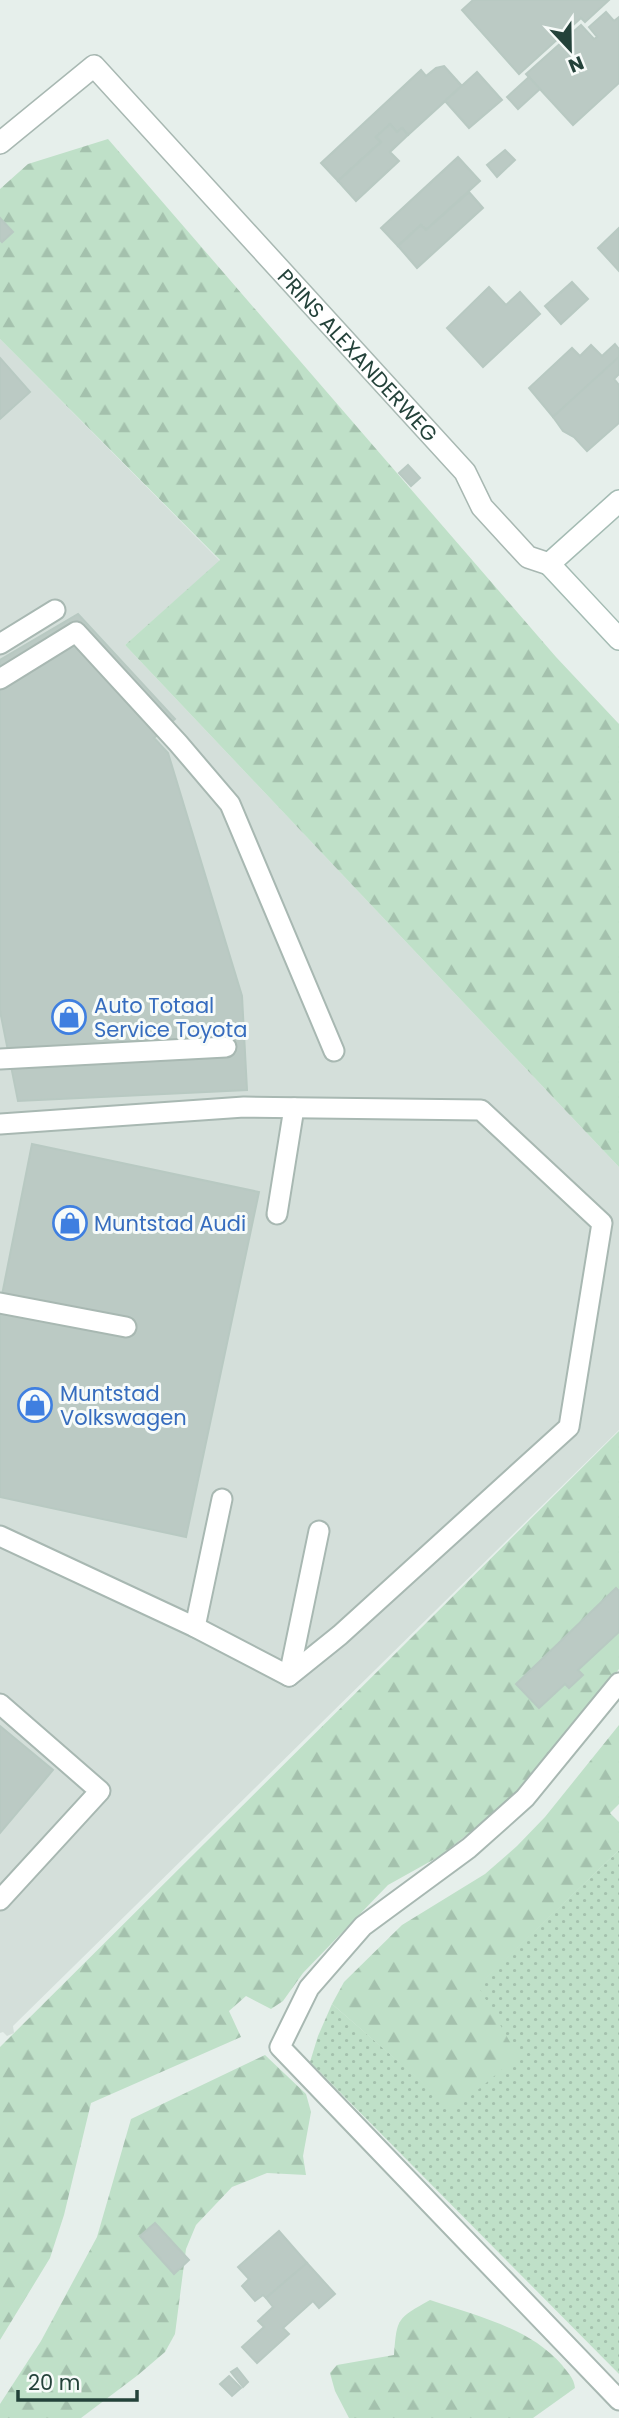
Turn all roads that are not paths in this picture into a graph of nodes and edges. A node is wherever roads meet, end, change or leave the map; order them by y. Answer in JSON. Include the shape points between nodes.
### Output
{"nodes":[{"id":1,"x":0,"y":143,"type":"edge"},
{"id":2,"x":619,"y":500,"type":"edge"},
{"id":3,"x":549,"y":564,"type":"junction"},
{"id":4,"x":55,"y":610,"type":"dead end"},
{"id":5,"x":619,"y":639,"type":"edge"},
{"id":6,"x":0,"y":644,"type":"edge"},
{"id":7,"x":0,"y":679,"type":"edge"},
{"id":8,"x":226,"y":1047,"type":"dead end"},
{"id":9,"x":334,"y":1051,"type":"dead end"},
{"id":10,"x":0,"y":1059,"type":"edge"},
{"id":11,"x":294,"y":1108,"type":"junction"},
{"id":12,"x":0,"y":1124,"type":"edge"},
{"id":13,"x":277,"y":1214,"type":"dead end"},
{"id":14,"x":0,"y":1303,"type":"edge"},
{"id":15,"x":126,"y":1327,"type":"dead end"},
{"id":16,"x":222,"y":1499,"type":"dead end"},
{"id":17,"x":319,"y":1531,"type":"dead end"},
{"id":18,"x":0,"y":1536,"type":"edge"},
{"id":19,"x":195,"y":1627,"type":"junction"},
{"id":20,"x":289,"y":1676,"type":"junction"},
{"id":21,"x":619,"y":1683,"type":"edge"},
{"id":22,"x":0,"y":1704,"type":"edge"},
{"id":23,"x":0,"y":1900,"type":"edge"},
{"id":24,"x":619,"y":2400,"type":"edge"}],
"edges":[{"from":1,"to":3,"type":"street","name":"PRINS ALEXANDERWEG","via":[[94,66],[465,472],[491,517],[528,557]]},
{"from":2,"to":3,"type":"street"},
{"from":3,"to":5,"type":"street","name":"PRINS ALEXANDERWEG"},
{"from":4,"to":6,"type":"lane"},
{"from":7,"to":9,"type":"lane","via":[[76,632],[178,743],[229,804]]},
{"from":8,"to":10,"type":"lane"},
{"from":11,"to":12,"type":"lane","via":[[244,1107]]},
{"from":11,"to":13,"type":"lane"},
{"from":11,"to":20,"type":"lane","via":[[481,1110],[602,1223],[569,1427]]},
{"from":14,"to":15,"type":"lane"},
{"from":16,"to":19,"type":"lane"},
{"from":17,"to":20,"type":"lane"},
{"from":18,"to":19,"type":"lane"},
{"from":19,"to":20,"type":"lane"},
{"from":21,"to":24,"type":"lane","via":[[525,1798],[469,1848],[363,1926],[309,1988],[280,2047]]},
{"from":22,"to":23,"type":"lane","via":[[100,1791]]}]}
